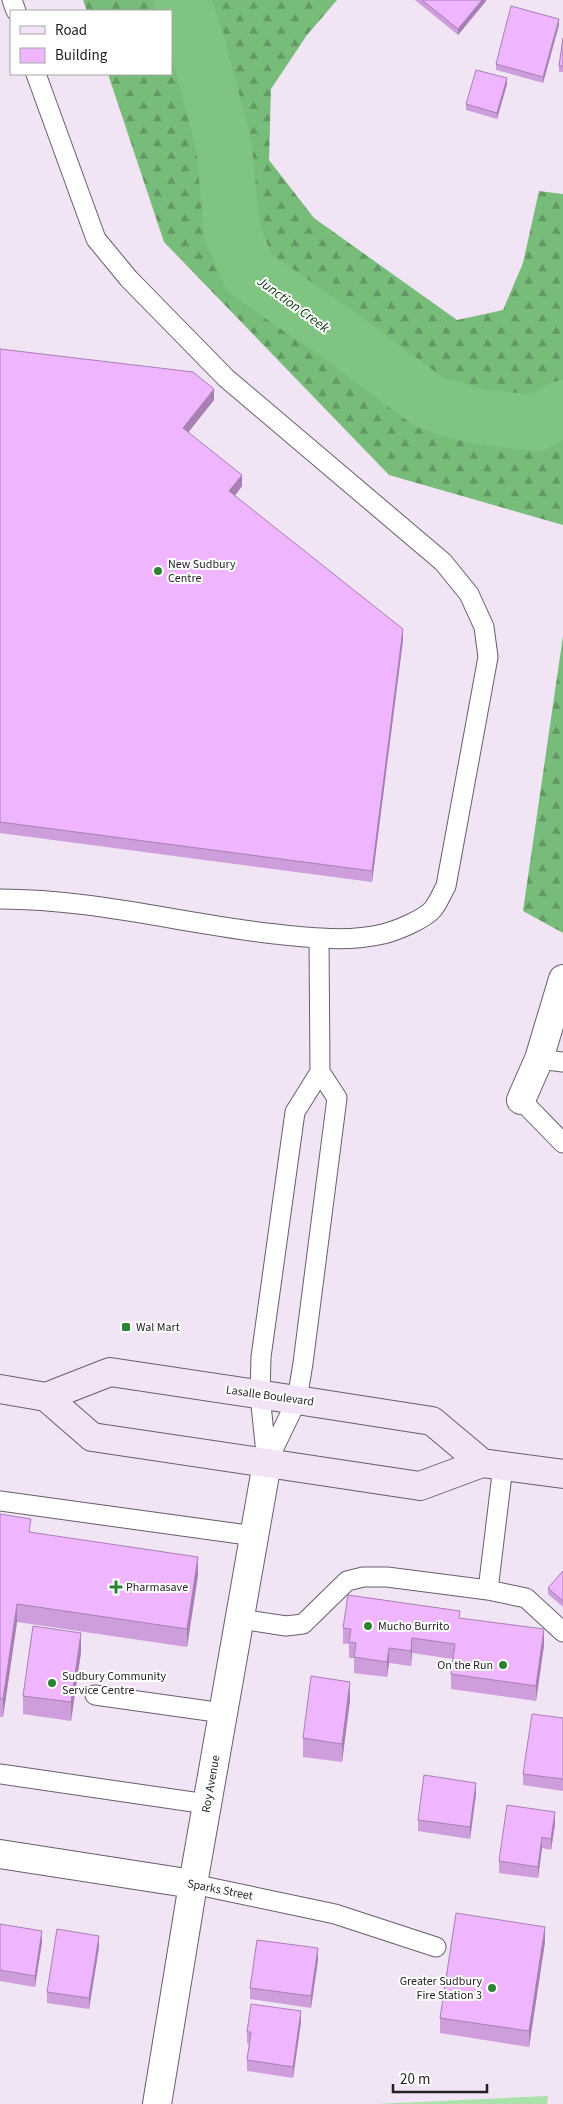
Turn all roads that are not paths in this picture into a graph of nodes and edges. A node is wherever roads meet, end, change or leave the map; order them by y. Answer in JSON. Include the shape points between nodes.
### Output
{"nodes":[{"id":1,"x":36,"y":75,"type":"edge"},
{"id":2,"x":0,"y":899,"type":"edge"},
{"id":3,"x":319,"y":939,"type":"junction"},
{"id":4,"x":563,"y":979,"type":"edge"},
{"id":5,"x":551,"y":1060,"type":"edge"},
{"id":6,"x":320,"y":1072,"type":"junction"},
{"id":7,"x":521,"y":1100,"type":"joint"},
{"id":8,"x":563,"y":1143,"type":"edge"},
{"id":9,"x":0,"y":1390,"type":"edge"},
{"id":10,"x":260,"y":1394,"type":"junction"},
{"id":11,"x":46,"y":1397,"type":"junction"},
{"id":12,"x":297,"y":1400,"type":"junction"},
{"id":13,"x":267,"y":1464,"type":"junction"},
{"id":14,"x":492,"y":1464,"type":"junction"},
{"id":15,"x":563,"y":1474,"type":"edge"},
{"id":16,"x":0,"y":1501,"type":"edge"},
{"id":17,"x":255,"y":1536,"type":"junction"},
{"id":18,"x":488,"y":1590,"type":"junction"},
{"id":19,"x":240,"y":1618,"type":"junction"},
{"id":20,"x":563,"y":1632,"type":"edge"},
{"id":21,"x":95,"y":1695,"type":"dead end"},
{"id":22,"x":223,"y":1713,"type":"junction"},
{"id":23,"x":0,"y":1774,"type":"edge"},
{"id":24,"x":207,"y":1804,"type":"junction"},
{"id":25,"x":0,"y":1854,"type":"edge"},
{"id":26,"x":193,"y":1884,"type":"junction"},
{"id":27,"x":436,"y":1947,"type":"dead end"},
{"id":28,"x":157,"y":2104,"type":"edge"}],
"edges":[{"from":1,"to":3,"type":"lane","via":[[96,239],[129,279],[226,378],[443,562],[469,594],[484,627],[488,657],[446,886],[433,910],[417,921],[383,934]]},
{"from":2,"to":3,"type":"lane","via":[[76,903]]},
{"from":3,"to":6,"type":"lane"},
{"from":4,"to":5,"type":"street"},
{"from":5,"to":7,"type":"street"},
{"from":6,"to":10,"type":"lane","via":[[295,1112],[261,1357]]},
{"from":6,"to":12,"type":"lane","via":[[337,1098]]},
{"from":7,"to":8,"type":"lane"},
{"from":9,"to":11,"type":"main road","name":"Lasalle Boulevard"},
{"from":10,"to":11,"type":"main road","name":"Lasalle Boulevard","via":[[110,1372]]},
{"from":10,"to":12,"type":"main road","name":"Lasalle Boulevard"},
{"from":10,"to":13,"type":"lane"},
{"from":11,"to":13,"type":"main road","via":[[92,1437]]},
{"from":12,"to":13,"type":"lane"},
{"from":12,"to":14,"type":"main road","name":"Lasalle Boulevard","via":[[432,1421]]},
{"from":13,"to":14,"type":"main road","via":[[420,1486]]},
{"from":13,"to":17,"type":"street","name":"Roy Avenue"},
{"from":14,"to":15,"type":"main road"},
{"from":14,"to":18,"type":"lane"},
{"from":16,"to":17,"type":"lane"},
{"from":17,"to":19,"type":"street","name":"Roy Avenue"},
{"from":18,"to":19,"type":"lane","via":[[363,1577],[347,1581],[303,1624],[286,1626]]},
{"from":18,"to":20,"type":"lane","via":[[526,1598]]},
{"from":19,"to":22,"type":"street","name":"Roy Avenue"},
{"from":21,"to":22,"type":"lane"},
{"from":22,"to":24,"type":"street","name":"Roy Avenue"},
{"from":23,"to":24,"type":"lane"},
{"from":24,"to":26,"type":"street","name":"Roy Avenue"},
{"from":25,"to":26,"type":"street","name":"Sparks Street"},
{"from":26,"to":27,"type":"lane","name":"Sparks Street","via":[[336,1914]]},
{"from":26,"to":28,"type":"street","name":"Roy Avenue"}]}
